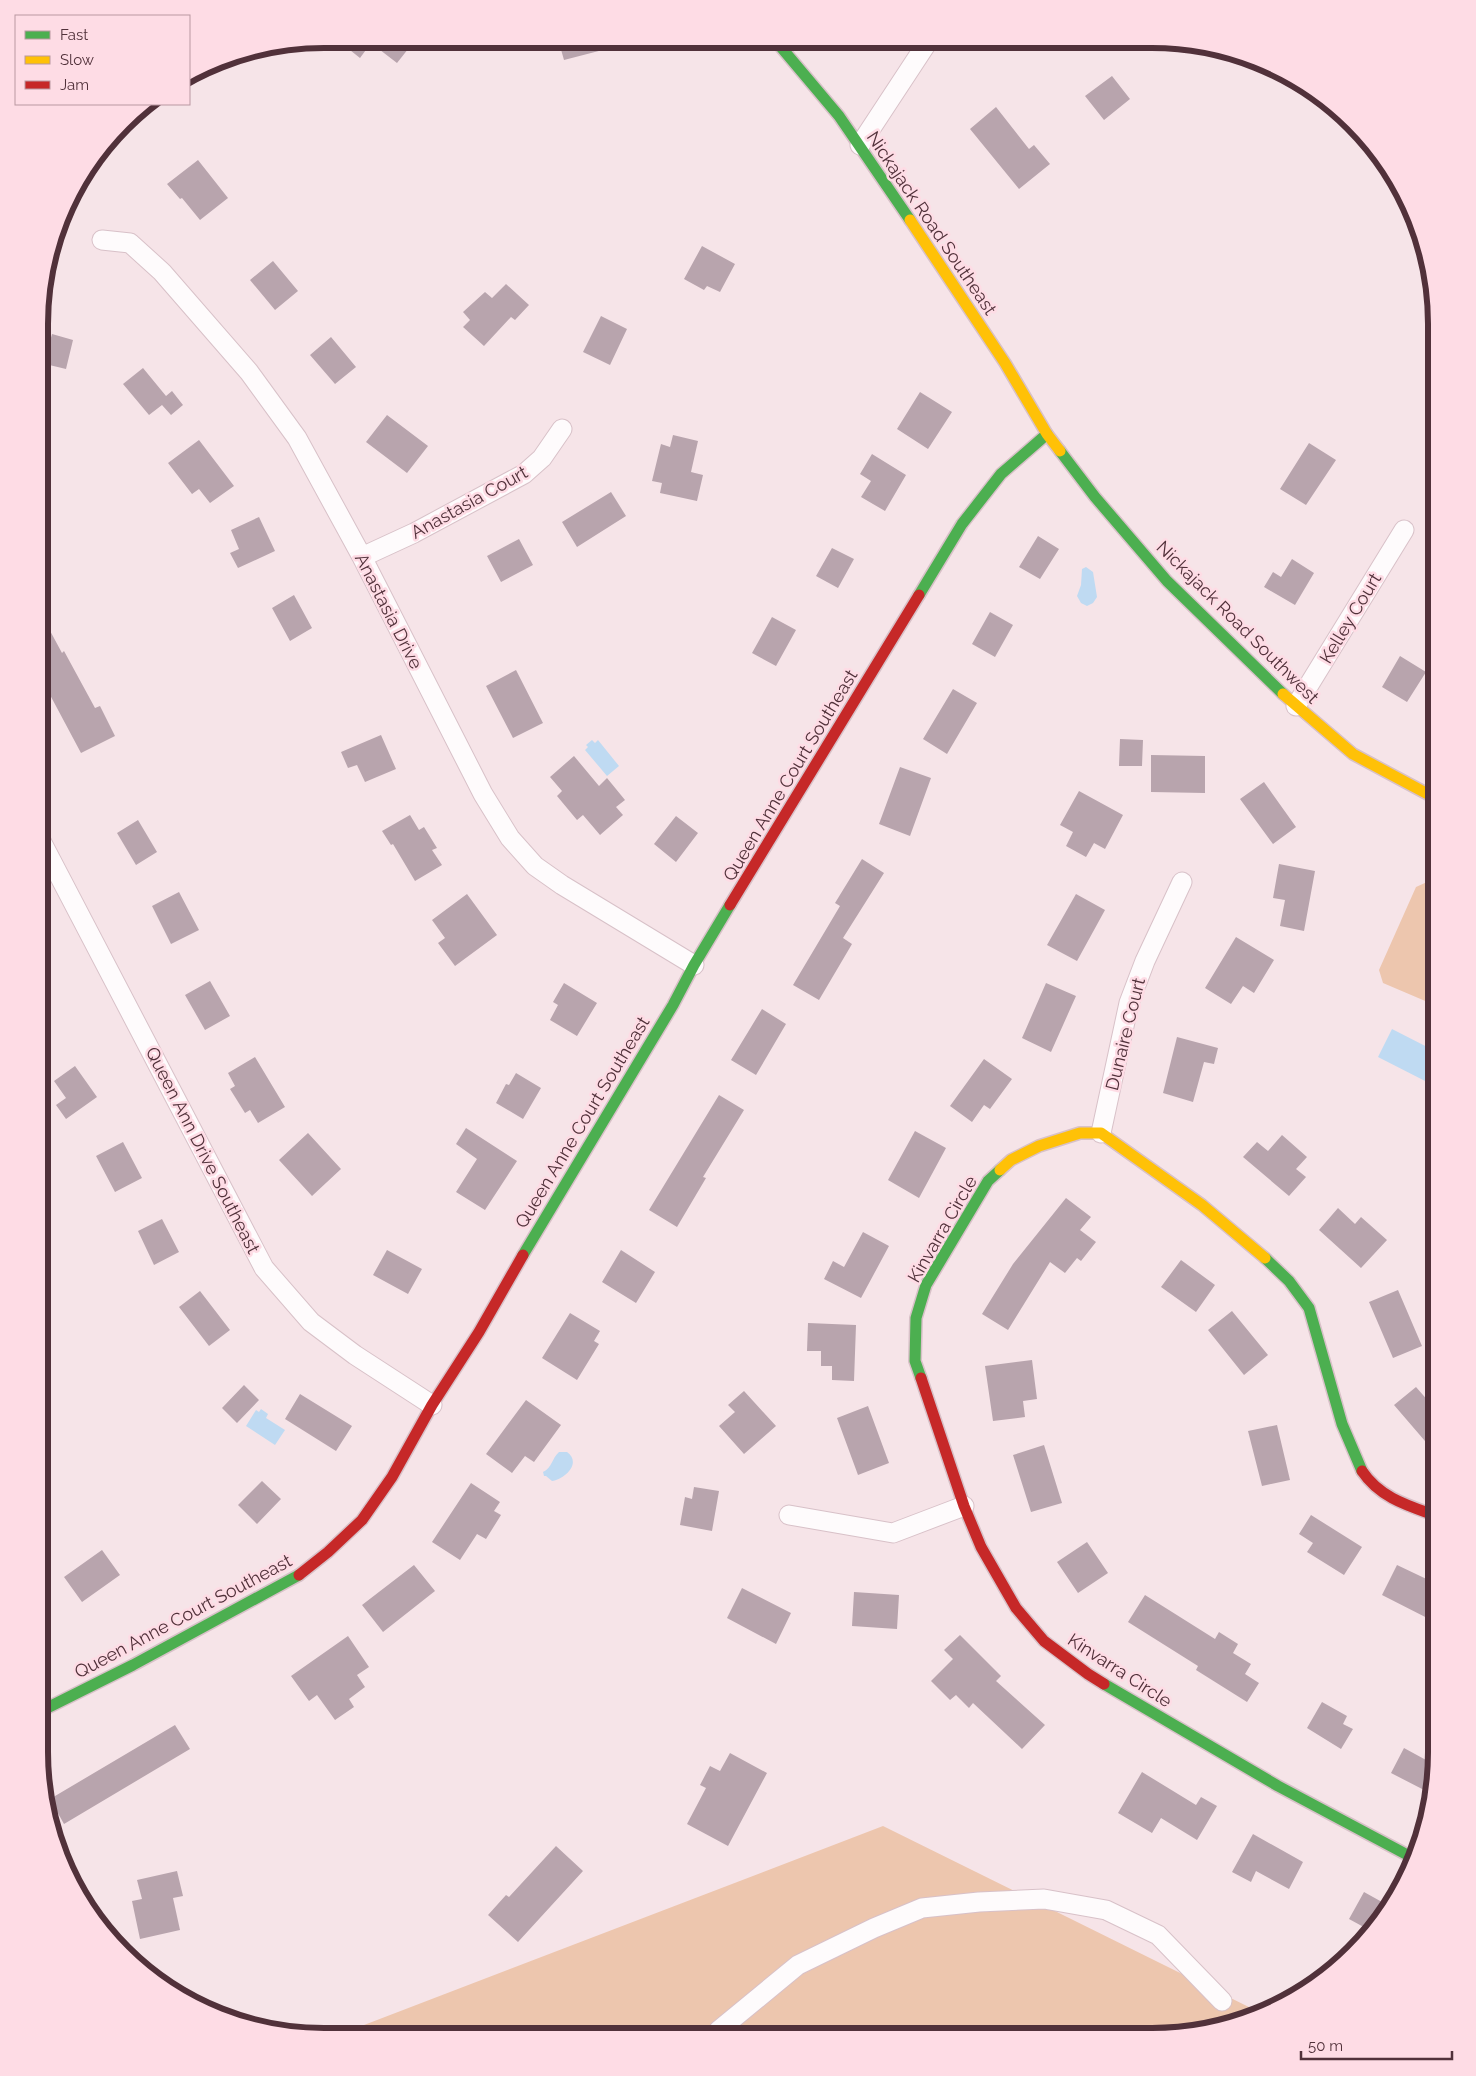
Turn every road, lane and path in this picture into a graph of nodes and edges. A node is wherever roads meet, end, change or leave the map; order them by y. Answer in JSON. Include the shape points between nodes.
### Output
{"nodes":[{"id":1,"x":782,"y":48,"type":"edge"},
{"id":2,"x":924,"y":48,"type":"edge"},
{"id":3,"x":860,"y":145,"type":"junction"},
{"id":4,"x":102,"y":240,"type":"dead end"},
{"id":5,"x":562,"y":429,"type":"dead end"},
{"id":6,"x":1047,"y":434,"type":"junction"},
{"id":7,"x":1404,"y":530,"type":"dead end"},
{"id":8,"x":362,"y":557,"type":"junction"},
{"id":9,"x":1296,"y":706,"type":"junction"},
{"id":10,"x":1428,"y":794,"type":"edge"},
{"id":11,"x":48,"y":855,"type":"edge"},
{"id":12,"x":1182,"y":882,"type":"dead end"},
{"id":13,"x":694,"y":965,"type":"junction"},
{"id":14,"x":1101,"y":1133,"type":"junction"},
{"id":15,"x":432,"y":1405,"type":"junction"},
{"id":16,"x":964,"y":1506,"type":"junction"},
{"id":17,"x":1428,"y":1513,"type":"edge"},
{"id":18,"x":789,"y":1515,"type":"dead end"},
{"id":19,"x":48,"y":1707,"type":"edge"},
{"id":20,"x":1408,"y":1855,"type":"edge"},
{"id":21,"x":1222,"y":2001,"type":"dead end"},
{"id":22,"x":722,"y":2028,"type":"edge"}],
"edges":[{"from":1,"to":3,"type":"street","name":"Nickajack Road Southeast"},
{"from":2,"to":3,"type":"street"},
{"from":3,"to":6,"type":"street","name":"Nickajack Road Southeast","via":[[1005,363]]},
{"from":4,"to":8,"type":"street","name":"Anastasia Drive","via":[[130,243],[154,264],[249,372],[297,438]]},
{"from":5,"to":8,"type":"street","name":"Anastasia Court","via":[[542,458],[524,474]]},
{"from":6,"to":9,"type":"street","name":"Nickajack Road Southwest","via":[[1095,497],[1167,581]]},
{"from":6,"to":13,"type":"street","name":"Queen Anne Court Southeast","via":[[1001,474],[962,524]]},
{"from":7,"to":9,"type":"street","name":"Kelley Court"},
{"from":8,"to":13,"type":"street","name":"Anastasia Drive","via":[[483,794],[510,838],[535,866],[562,885]]},
{"from":9,"to":10,"type":"street","name":"Nickajack Road Southwest","via":[[1353,754]]},
{"from":11,"to":15,"type":"street","name":"Queen Ann Drive Southeast","via":[[264,1268],[311,1322]]},
{"from":12,"to":14,"type":"street","name":"Dunaire Court","via":[[1145,960],[1129,1003]]},
{"from":13,"to":15,"type":"street","name":"Queen Anne Court Southeast","via":[[479,1332]]},
{"from":14,"to":16,"type":"street","name":"Kinvarra Circle","via":[[1080,1133],[1039,1146],[1011,1160],[988,1181],[926,1285],[916,1318],[915,1361]]},
{"from":14,"to":17,"type":"street","via":[[1209,1211],[1254,1247],[1289,1281],[1309,1308],[1342,1424],[1363,1473],[1378,1490],[1398,1502]]},
{"from":15,"to":19,"type":"street","name":"Queen Anne Court Southeast","via":[[378,1499],[362,1520],[328,1552],[279,1587]]},
{"from":16,"to":18,"type":"street","via":[[893,1533]]},
{"from":16,"to":20,"type":"street","name":"Kinvarra Circle","via":[[981,1548],[1016,1608],[1044,1641],[1088,1674],[1278,1786]]},
{"from":21,"to":22,"type":"street","via":[[1158,1935],[1106,1910],[1044,1899],[979,1902],[922,1908],[798,1965]]}]}
